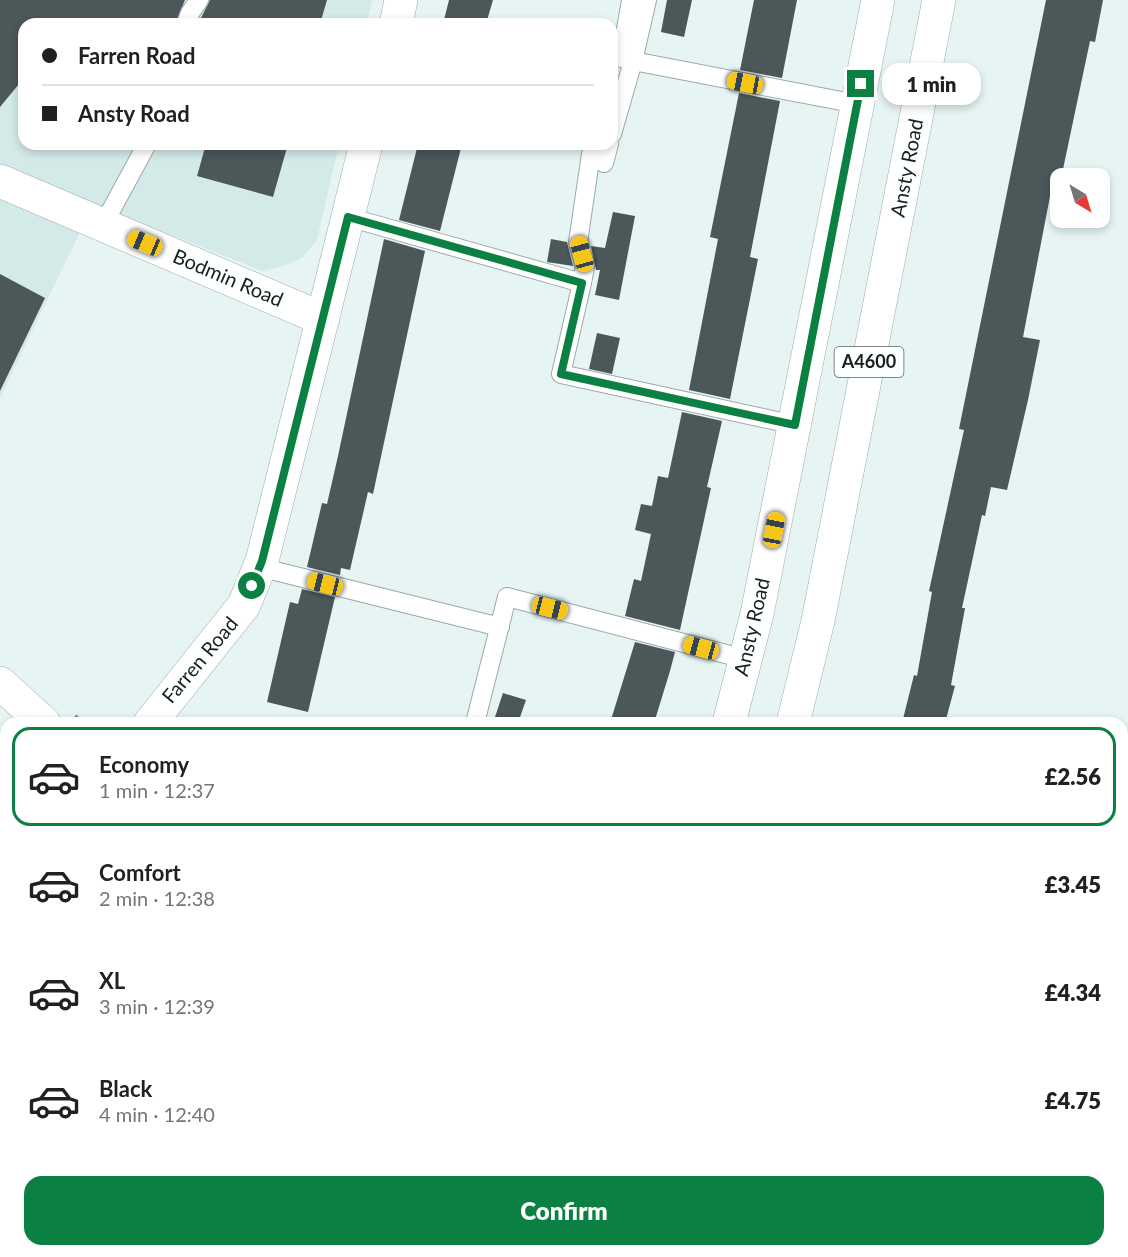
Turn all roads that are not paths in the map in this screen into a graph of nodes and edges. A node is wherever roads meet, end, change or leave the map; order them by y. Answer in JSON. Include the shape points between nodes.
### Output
{"nodes":[{"id":1,"x":199,"y":0,"type":"edge"},
{"id":2,"x":401,"y":0,"type":"edge"},
{"id":3,"x":632,"y":0,"type":"edge"},
{"id":4,"x":647,"y":0,"type":"edge"},
{"id":5,"x":878,"y":0,"type":"edge"},
{"id":6,"x":901,"y":0,"type":"edge"},
{"id":7,"x":939,"y":0,"type":"edge"},
{"id":8,"x":188,"y":18,"type":"edge"},
{"id":9,"x":397,"y":18,"type":"edge"},
{"id":10,"x":627,"y":60,"type":"junction"},
{"id":11,"x":618,"y":104,"type":"edge"},
{"id":12,"x":857,"y":105,"type":"junction"},
{"id":13,"x":144,"y":150,"type":"edge"},
{"id":14,"x":365,"y":150,"type":"edge"},
{"id":15,"x":605,"y":150,"type":"edge"},
{"id":16,"x":842,"y":180,"type":"junction"},
{"id":17,"x":0,"y":182,"type":"edge"},
{"id":18,"x":348,"y":217,"type":"junction"},
{"id":19,"x":103,"y":225,"type":"junction"},
{"id":20,"x":582,"y":283,"type":"junction"},
{"id":21,"x":323,"y":319,"type":"junction"},
{"id":22,"x":795,"y":425,"type":"junction"},
{"id":23,"x":259,"y":567,"type":"junction"},
{"id":24,"x":500,"y":627,"type":"junction"},
{"id":25,"x":745,"y":659,"type":"junction"},
{"id":26,"x":0,"y":683,"type":"edge"},
{"id":27,"x":37,"y":717,"type":"edge"},
{"id":28,"x":155,"y":717,"type":"edge"},
{"id":29,"x":477,"y":717,"type":"edge"},
{"id":30,"x":730,"y":717,"type":"edge"},
{"id":31,"x":794,"y":717,"type":"edge"}],
"edges":[{"from":1,"to":8,"type":"lane"},
{"from":2,"to":9,"type":"main road"},
{"from":3,"to":10,"type":"lane"},
{"from":4,"to":10,"type":"lane"},
{"from":5,"to":12,"type":"main road","name":"Ansty Road","number":"A4600"},
{"from":6,"to":16,"type":"main road","via":[[868,117]]},
{"from":7,"to":31,"type":"main road","name":"Ansty Road","number":"A4600","via":[[818,621]]},
{"from":10,"to":11,"type":"lane"},
{"from":10,"to":12,"type":"lane"},
{"from":12,"to":16,"type":"main road","name":"Ansty Road","number":"A4600"},
{"from":13,"to":19,"type":"lane"},
{"from":14,"to":18,"type":"main road","name":"Farren Road"},
{"from":15,"to":20,"type":"lane","via":[[598,159],[578,242],[585,267]]},
{"from":16,"to":22,"type":"main road","name":"Ansty Road","number":"A4600"},
{"from":17,"to":19,"type":"main road","name":"Bodmin Road"},
{"from":18,"to":20,"type":"lane"},
{"from":18,"to":21,"type":"main road","name":"Farren Road"},
{"from":19,"to":21,"type":"main road","name":"Bodmin Road"},
{"from":20,"to":22,"type":"lane","via":[[561,374]]},
{"from":21,"to":23,"type":"main road","name":"Farren Road"},
{"from":22,"to":25,"type":"main road","name":"Ansty Road","number":"A4600"},
{"from":23,"to":24,"type":"lane"},
{"from":23,"to":28,"type":"main road","name":"Farren Road","via":[[244,605]]},
{"from":24,"to":25,"type":"lane","via":[[507,597]]},
{"from":24,"to":29,"type":"lane"},
{"from":25,"to":30,"type":"main road","name":"Ansty Road","number":"A4600"},
{"from":26,"to":27,"type":"main road"}]}
